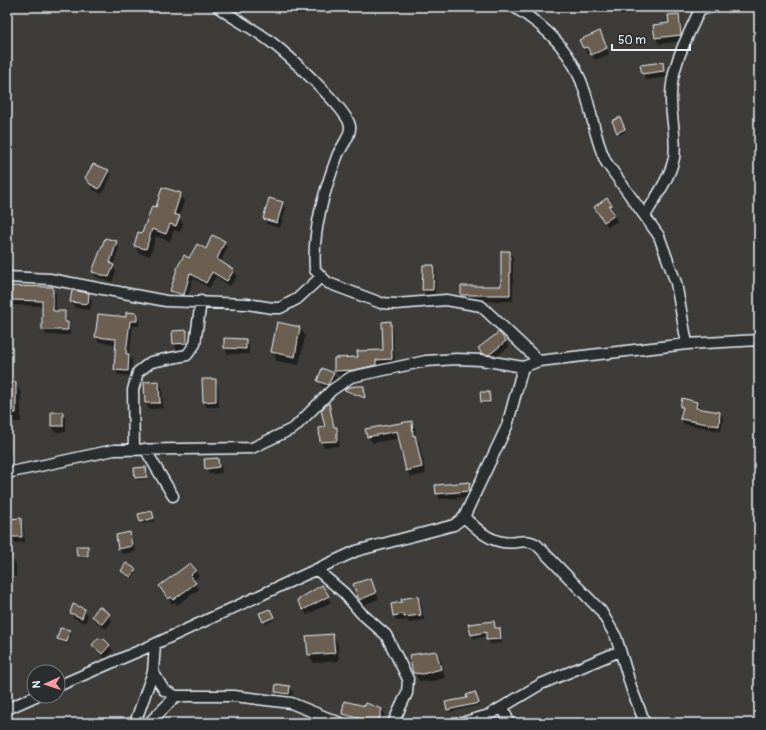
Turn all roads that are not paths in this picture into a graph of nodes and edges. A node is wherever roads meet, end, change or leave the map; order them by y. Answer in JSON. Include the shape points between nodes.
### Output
{"nodes":[{"id":1,"x":218,"y":7,"type":"edge"},
{"id":2,"x":514,"y":7,"type":"edge"},
{"id":3,"x":714,"y":7,"type":"edge"},
{"id":4,"x":701,"y":8,"type":"edge"},
{"id":5,"x":645,"y":216,"type":"junction"},
{"id":6,"x":7,"y":277,"type":"edge"},
{"id":7,"x":321,"y":277,"type":"junction"},
{"id":8,"x":201,"y":301,"type":"junction"},
{"id":9,"x":759,"y":340,"type":"edge"},
{"id":10,"x":687,"y":344,"type":"junction"},
{"id":11,"x":538,"y":361,"type":"junction"},
{"id":12,"x":523,"y":367,"type":"junction"},
{"id":13,"x":134,"y":449,"type":"junction"},
{"id":14,"x":145,"y":449,"type":"junction"},
{"id":15,"x":7,"y":473,"type":"edge"},
{"id":16,"x":173,"y":496,"type":"dead end"},
{"id":17,"x":464,"y":517,"type":"junction"},
{"id":18,"x":317,"y":570,"type":"junction"},
{"id":19,"x":155,"y":644,"type":"junction"},
{"id":20,"x":620,"y":651,"type":"junction"},
{"id":21,"x":153,"y":672,"type":"junction"},
{"id":22,"x":66,"y":683,"type":"edge"},
{"id":23,"x":176,"y":696,"type":"junction"},
{"id":24,"x":26,"y":700,"type":"edge"},
{"id":25,"x":503,"y":707,"type":"junction"},
{"id":26,"x":7,"y":708,"type":"edge"},
{"id":27,"x":135,"y":723,"type":"edge"},
{"id":28,"x":149,"y":723,"type":"edge"},
{"id":29,"x":340,"y":723,"type":"edge"},
{"id":30,"x":393,"y":723,"type":"edge"},
{"id":31,"x":461,"y":723,"type":"edge"},
{"id":32,"x":509,"y":723,"type":"edge"},
{"id":33,"x":645,"y":723,"type":"edge"}],
"edges":[{"from":1,"to":7,"type":"street","via":[[271,42],[303,70],[344,114],[350,127],[336,160],[319,219],[314,249],[315,270]]},
{"from":2,"to":5,"type":"street","via":[[554,36],[568,54],[586,95],[602,156]]},
{"from":3,"to":4,"type":"street"},
{"from":4,"to":5,"type":"street","via":[[690,28],[672,80],[674,159]]},
{"from":5,"to":10,"type":"street","via":[[659,236],[676,283]]},
{"from":6,"to":8,"type":"street","via":[[50,279],[166,300]]},
{"from":7,"to":8,"type":"street","via":[[297,299],[280,308]]},
{"from":7,"to":11,"type":"street","via":[[328,283],[381,303],[446,300],[482,306]]},
{"from":8,"to":13,"type":"street","via":[[195,344],[187,356],[151,362],[138,372],[133,390]]},
{"from":9,"to":10,"type":"street"},
{"from":10,"to":11,"type":"street"},
{"from":11,"to":12,"type":"street"},
{"from":12,"to":14,"type":"street","via":[[457,359],[426,362],[351,377],[332,390],[294,428],[252,448]]},
{"from":12,"to":17,"type":"street","via":[[507,426]]},
{"from":13,"to":14,"type":"street"},
{"from":13,"to":15,"type":"street","via":[[114,450]]},
{"from":14,"to":16,"type":"street"},
{"from":17,"to":18,"type":"street","via":[[454,526],[356,551]]},
{"from":17,"to":20,"type":"street","via":[[488,538],[505,543],[531,541],[537,544],[601,611],[616,637]]},
{"from":18,"to":19,"type":"street"},
{"from":18,"to":30,"type":"street","via":[[386,635],[408,679],[407,694]]},
{"from":19,"to":21,"type":"street"},
{"from":19,"to":22,"type":"street"},
{"from":20,"to":25,"type":"street","via":[[541,684]]},
{"from":20,"to":33,"type":"street"},
{"from":21,"to":23,"type":"street","via":[[164,690]]},
{"from":21,"to":27,"type":"street"},
{"from":23,"to":28,"type":"street"},
{"from":23,"to":29,"type":"street","via":[[234,696],[291,703]]},
{"from":24,"to":26,"type":"street"},
{"from":25,"to":31,"type":"street","via":[[489,715]]},
{"from":25,"to":32,"type":"street"}]}
